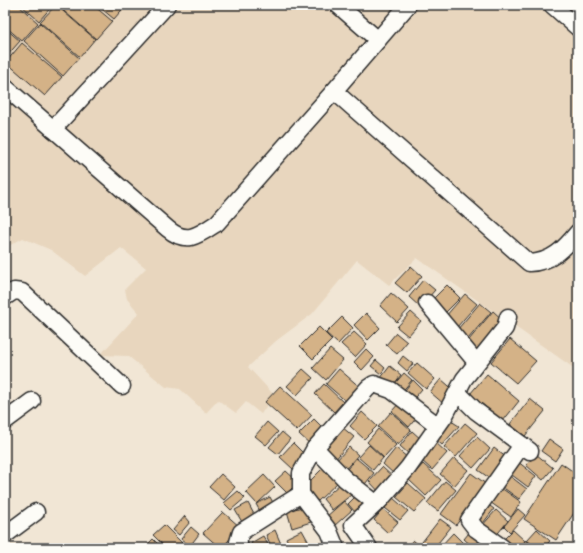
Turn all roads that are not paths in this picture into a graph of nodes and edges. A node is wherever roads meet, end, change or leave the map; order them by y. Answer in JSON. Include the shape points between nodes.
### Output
{"nodes":[{"id":1,"x":167,"y":5,"type":"edge"},
{"id":2,"x":338,"y":5,"type":"edge"},
{"id":3,"x":408,"y":5,"type":"edge"},
{"id":4,"x":552,"y":5,"type":"edge"},
{"id":5,"x":578,"y":28,"type":"edge"},
{"id":6,"x":378,"y":40,"type":"junction"},
{"id":7,"x":5,"y":87,"type":"edge"},
{"id":8,"x":334,"y":91,"type":"junction"},
{"id":9,"x":53,"y":129,"type":"junction"},
{"id":10,"x":578,"y":232,"type":"edge"},
{"id":11,"x":5,"y":297,"type":"edge"},
{"id":12,"x":427,"y":303,"type":"dead end"},
{"id":13,"x":508,"y":317,"type":"dead end"},
{"id":14,"x":476,"y":362,"type":"junction"},
{"id":15,"x":122,"y":386,"type":"dead end"},
{"id":16,"x":458,"y":393,"type":"junction"},
{"id":17,"x":32,"y":401,"type":"dead end"},
{"id":18,"x":5,"y":421,"type":"edge"},
{"id":19,"x":437,"y":425,"type":"junction"},
{"id":20,"x":315,"y":448,"type":"junction"},
{"id":21,"x":300,"y":494,"type":"junction"},
{"id":22,"x":381,"y":499,"type":"junction"},
{"id":23,"x":36,"y":512,"type":"dead end"},
{"id":24,"x":5,"y":535,"type":"edge"},
{"id":25,"x":241,"y":546,"type":"edge"},
{"id":26,"x":336,"y":548,"type":"edge"},
{"id":27,"x":369,"y":548,"type":"edge"},
{"id":28,"x":503,"y":548,"type":"edge"}],
"edges":[{"from":1,"to":9,"type":"street"},
{"from":2,"to":6,"type":"street"},
{"from":3,"to":6,"type":"street"},
{"from":4,"to":5,"type":"street"},
{"from":6,"to":8,"type":"street"},
{"from":7,"to":9,"type":"street"},
{"from":8,"to":9,"type":"street","via":[[217,223],[196,236],[186,238],[176,235]]},
{"from":8,"to":10,"type":"street","via":[[529,264],[540,263],[554,257]]},
{"from":11,"to":15,"type":"street","via":[[14,291],[22,292]]},
{"from":12,"to":14,"type":"street"},
{"from":13,"to":14,"type":"street","via":[[505,328]]},
{"from":14,"to":16,"type":"street"},
{"from":16,"to":19,"type":"street"},
{"from":16,"to":28,"type":"street","via":[[476,411],[526,448],[469,520],[476,529]]},
{"from":17,"to":18,"type":"street"},
{"from":19,"to":20,"type":"street","via":[[391,390],[374,384]]},
{"from":19,"to":22,"type":"street","via":[[408,468]]},
{"from":20,"to":21,"type":"street","via":[[301,473]]},
{"from":20,"to":22,"type":"street","via":[[350,484],[373,501],[378,502]]},
{"from":21,"to":25,"type":"street","via":[[242,532]]},
{"from":21,"to":26,"type":"street","via":[[319,516]]},
{"from":22,"to":27,"type":"street","via":[[353,525]]},
{"from":23,"to":24,"type":"street"}]}
